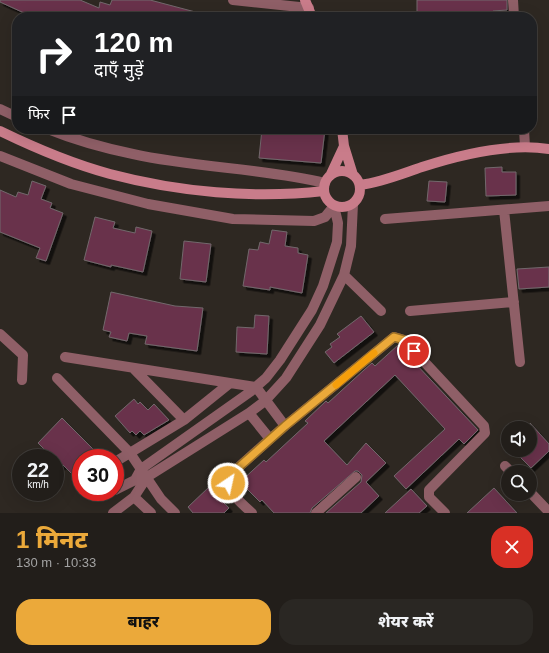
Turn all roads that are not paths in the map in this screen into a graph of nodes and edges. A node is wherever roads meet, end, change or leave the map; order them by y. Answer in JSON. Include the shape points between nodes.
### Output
{"nodes":[{"id":1,"x":233,"y":0,"type":"edge"},
{"id":2,"x":513,"y":0,"type":"edge"},
{"id":3,"x":309,"y":8,"type":"edge"},
{"id":4,"x":514,"y":12,"type":"edge"},
{"id":5,"x":0,"y":109,"type":"edge"},
{"id":6,"x":12,"y":115,"type":"edge"},
{"id":7,"x":0,"y":131,"type":"edge"},
{"id":8,"x":60,"y":134,"type":"edge"},
{"id":9,"x":343,"y":134,"type":"edge"},
{"id":10,"x":524,"y":134,"type":"edge"},
{"id":11,"x":344,"y":146,"type":"junction"},
{"id":12,"x":525,"y":147,"type":"junction"},
{"id":13,"x":546,"y":147,"type":"edge"},
{"id":14,"x":0,"y":156,"type":"edge"},
{"id":15,"x":353,"y":175,"type":"junction"},
{"id":16,"x":326,"y":183,"type":"junction"},
{"id":17,"x":360,"y":185,"type":"junction"},
{"id":18,"x":353,"y":204,"type":"junction"},
{"id":19,"x":334,"y":206,"type":"junction"},
{"id":20,"x":549,"y":206,"type":"edge"},
{"id":21,"x":504,"y":210,"type":"junction"},
{"id":22,"x":385,"y":219,"type":"dead end"},
{"id":23,"x":344,"y":274,"type":"junction"},
{"id":24,"x":514,"y":302,"type":"junction"},
{"id":25,"x":381,"y":311,"type":"dead end"},
{"id":26,"x":410,"y":311,"type":"dead end"},
{"id":27,"x":0,"y":334,"type":"edge"},
{"id":28,"x":65,"y":357,"type":"dead end"},
{"id":29,"x":520,"y":362,"type":"dead end"},
{"id":30,"x":134,"y":369,"type":"junction"},
{"id":31,"x":57,"y":378,"type":"dead end"},
{"id":32,"x":22,"y":380,"type":"dead end"},
{"id":33,"x":230,"y":383,"type":"junction"},
{"id":34,"x":256,"y":387,"type":"junction"},
{"id":35,"x":265,"y":401,"type":"junction"},
{"id":36,"x":249,"y":413,"type":"junction"},
{"id":37,"x":184,"y":420,"type":"junction"},
{"id":38,"x":285,"y":426,"type":"junction"},
{"id":39,"x":270,"y":439,"type":"junction"},
{"id":40,"x":130,"y":453,"type":"junction"},
{"id":41,"x":124,"y":457,"type":"edge"},
{"id":42,"x":144,"y":473,"type":"junction"},
{"id":43,"x":356,"y":477,"type":"dead end"},
{"id":44,"x":124,"y":486,"type":"edge"},
{"id":45,"x":134,"y":497,"type":"junction"},
{"id":46,"x":537,"y":499,"type":"edge"},
{"id":47,"x":549,"y":512,"type":"edge"},
{"id":48,"x":113,"y":513,"type":"edge"},
{"id":49,"x":151,"y":513,"type":"edge"},
{"id":50,"x":175,"y":513,"type":"edge"},
{"id":51,"x":252,"y":513,"type":"edge"},
{"id":52,"x":316,"y":513,"type":"edge"},
{"id":53,"x":444,"y":513,"type":"edge"}],
"edges":[{"from":1,"to":3,"type":"street"},
{"from":2,"to":4,"type":"street"},
{"from":5,"to":6,"type":"street"},
{"from":7,"to":16,"type":"street","via":[[36,148],[110,174],[165,186],[238,193],[304,193]]},
{"from":8,"to":16,"type":"street","via":[[133,154],[287,175]]},
{"from":9,"to":11,"type":"street"},
{"from":10,"to":12,"type":"street"},
{"from":11,"to":15,"type":"street"},
{"from":11,"to":16,"type":"street"},
{"from":12,"to":13,"type":"street"},
{"from":12,"to":17,"type":"street","via":[[450,158],[385,181]]},
{"from":14,"to":19,"type":"street","via":[[71,184],[148,204],[233,219],[314,221],[325,217]]},
{"from":15,"to":16,"type":"street","via":[[341,171]]},
{"from":15,"to":17,"type":"street"},
{"from":16,"to":19,"type":"street"},
{"from":17,"to":18,"type":"street","via":[[360,196]]},
{"from":18,"to":19,"type":"street","via":[[344,208]]},
{"from":18,"to":23,"type":"street","via":[[351,246]]},
{"from":19,"to":34,"type":"street","via":[[338,222],[337,242],[323,286],[297,334],[266,378]]},
{"from":20,"to":21,"type":"street"},
{"from":21,"to":22,"type":"street"},
{"from":21,"to":24,"type":"street"},
{"from":23,"to":25,"type":"street"},
{"from":23,"to":35,"type":"street","via":[[320,325],[286,378]]},
{"from":24,"to":26,"type":"street"},
{"from":24,"to":29,"type":"street"},
{"from":27,"to":32,"type":"street","via":[[23,355]]},
{"from":28,"to":30,"type":"street"},
{"from":30,"to":33,"type":"street"},
{"from":30,"to":37,"type":"street"},
{"from":31,"to":40,"type":"street"},
{"from":33,"to":34,"type":"street"},
{"from":33,"to":37,"type":"street"},
{"from":34,"to":35,"type":"street"},
{"from":34,"to":42,"type":"street"},
{"from":35,"to":36,"type":"street"},
{"from":35,"to":38,"type":"street"},
{"from":36,"to":39,"type":"street"},
{"from":36,"to":42,"type":"street"},
{"from":37,"to":40,"type":"street"},
{"from":38,"to":39,"type":"street"},
{"from":38,"to":53,"type":"street","via":[[394,337],[404,340],[484,426],[486,433],[430,490],[429,497]]},
{"from":39,"to":51,"type":"street","via":[[230,475],[228,483],[230,491]]},
{"from":40,"to":41,"type":"street"},
{"from":40,"to":42,"type":"street"},
{"from":42,"to":44,"type":"street"},
{"from":42,"to":45,"type":"street"},
{"from":42,"to":50,"type":"street","via":[[161,499]]},
{"from":43,"to":52,"type":"street"},
{"from":45,"to":48,"type":"street"},
{"from":45,"to":49,"type":"street"},
{"from":46,"to":47,"type":"street"}]}
